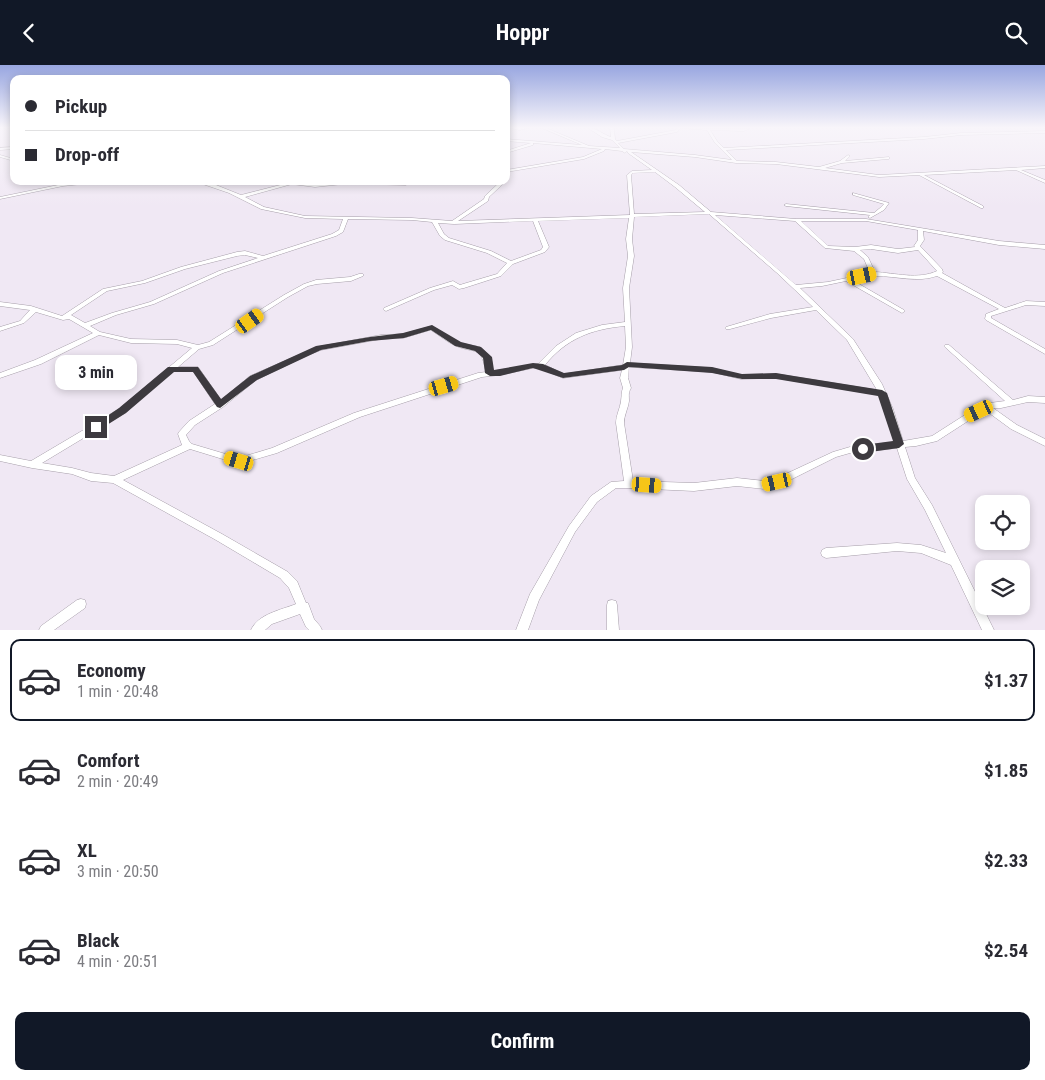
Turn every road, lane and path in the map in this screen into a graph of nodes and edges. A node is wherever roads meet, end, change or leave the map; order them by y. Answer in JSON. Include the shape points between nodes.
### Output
{"nodes":[{"id":1,"x":593,"y":154,"type":"edge"},
{"id":2,"x":630,"y":154,"type":"edge"},
{"id":3,"x":667,"y":154,"type":"edge"},
{"id":4,"x":729,"y":154,"type":"edge"},
{"id":5,"x":848,"y":156,"type":"dead end"},
{"id":6,"x":888,"y":158,"type":"dead end"},
{"id":7,"x":736,"y":162,"type":"junction"},
{"id":8,"x":842,"y":162,"type":"junction"},
{"id":9,"x":1045,"y":167,"type":"edge"},
{"id":10,"x":818,"y":169,"type":"junction"},
{"id":11,"x":1016,"y":169,"type":"junction"},
{"id":12,"x":510,"y":171,"type":"edge"},
{"id":13,"x":655,"y":171,"type":"junction"},
{"id":14,"x":920,"y":175,"type":"junction"},
{"id":15,"x":1045,"y":182,"type":"edge"},
{"id":16,"x":63,"y":185,"type":"edge"},
{"id":17,"x":211,"y":185,"type":"edge"},
{"id":18,"x":285,"y":185,"type":"edge"},
{"id":19,"x":307,"y":185,"type":"edge"},
{"id":20,"x":324,"y":185,"type":"edge"},
{"id":21,"x":500,"y":185,"type":"edge"},
{"id":22,"x":855,"y":194,"type":"dead end"},
{"id":23,"x":241,"y":197,"type":"junction"},
{"id":24,"x":0,"y":198,"type":"edge"},
{"id":25,"x":786,"y":205,"type":"dead end"},
{"id":26,"x":981,"y":207,"type":"dead end"},
{"id":27,"x":710,"y":213,"type":"junction"},
{"id":28,"x":874,"y":214,"type":"junction"},
{"id":29,"x":632,"y":215,"type":"junction"},
{"id":30,"x":346,"y":219,"type":"junction"},
{"id":31,"x":535,"y":220,"type":"junction"},
{"id":32,"x":796,"y":220,"type":"junction"},
{"id":33,"x":866,"y":220,"type":"junction"},
{"id":34,"x":434,"y":221,"type":"junction"},
{"id":35,"x":454,"y":223,"type":"junction"},
{"id":36,"x":920,"y":231,"type":"junction"},
{"id":37,"x":1045,"y":247,"type":"edge"},
{"id":38,"x":920,"y":248,"type":"junction"},
{"id":39,"x":855,"y":249,"type":"junction"},
{"id":40,"x":261,"y":257,"type":"junction"},
{"id":41,"x":511,"y":263,"type":"junction"},
{"id":42,"x":873,"y":273,"type":"junction"},
{"id":43,"x":938,"y":274,"type":"junction"},
{"id":44,"x":361,"y":275,"type":"dead end"},
{"id":45,"x":848,"y":280,"type":"junction"},
{"id":46,"x":794,"y":287,"type":"junction"},
{"id":47,"x":0,"y":304,"type":"edge"},
{"id":48,"x":1045,"y":304,"type":"edge"},
{"id":49,"x":32,"y":308,"type":"junction"},
{"id":50,"x":818,"y":308,"type":"junction"},
{"id":51,"x":386,"y":309,"type":"dead end"},
{"id":52,"x":1003,"y":309,"type":"junction"},
{"id":53,"x":902,"y":311,"type":"dead end"},
{"id":54,"x":63,"y":318,"type":"junction"},
{"id":55,"x":628,"y":324,"type":"junction"},
{"id":56,"x":85,"y":325,"type":"junction"},
{"id":57,"x":728,"y":328,"type":"dead end"},
{"id":58,"x":0,"y":329,"type":"edge"},
{"id":59,"x":98,"y":333,"type":"junction"},
{"id":60,"x":947,"y":346,"type":"dead end"},
{"id":61,"x":197,"y":347,"type":"junction"},
{"id":62,"x":1045,"y":352,"type":"edge"},
{"id":63,"x":540,"y":366,"type":"junction"},
{"id":64,"x":626,"y":366,"type":"junction"},
{"id":65,"x":172,"y":369,"type":"junction"},
{"id":66,"x":490,"y":373,"type":"junction"},
{"id":67,"x":0,"y":376,"type":"edge"},
{"id":68,"x":882,"y":393,"type":"junction"},
{"id":69,"x":1045,"y":400,"type":"edge"},
{"id":70,"x":1011,"y":402,"type":"junction"},
{"id":71,"x":220,"y":405,"type":"junction"},
{"id":72,"x":985,"y":406,"type":"junction"},
{"id":73,"x":1045,"y":443,"type":"edge"},
{"id":74,"x":899,"y":444,"type":"junction"},
{"id":75,"x":189,"y":446,"type":"junction"},
{"id":76,"x":0,"y":458,"type":"edge"},
{"id":77,"x":32,"y":465,"type":"junction"},
{"id":78,"x":115,"y":481,"type":"junction"},
{"id":79,"x":629,"y":484,"type":"junction"},
{"id":80,"x":826,"y":553,"type":"dead end"},
{"id":81,"x":954,"y":561,"type":"junction"},
{"id":82,"x":81,"y":604,"type":"dead end"},
{"id":83,"x":612,"y":605,"type":"dead end"},
{"id":84,"x":304,"y":607,"type":"junction"},
{"id":85,"x":45,"y":630,"type":"edge"},
{"id":86,"x":257,"y":630,"type":"edge"},
{"id":87,"x":316,"y":630,"type":"edge"},
{"id":88,"x":522,"y":630,"type":"edge"},
{"id":89,"x":613,"y":630,"type":"edge"},
{"id":90,"x":988,"y":630,"type":"edge"}],
"edges":[{"from":1,"to":12,"type":"street"},
{"from":2,"to":13,"type":"street"},
{"from":3,"to":7,"type":"street"},
{"from":4,"to":7,"type":"street"},
{"from":5,"to":8,"type":"street"},
{"from":6,"to":8,"type":"street"},
{"from":7,"to":10,"type":"street"},
{"from":8,"to":10,"type":"street"},
{"from":9,"to":11,"type":"street"},
{"from":10,"to":14,"type":"street","via":[[879,176]]},
{"from":11,"to":14,"type":"street"},
{"from":11,"to":15,"type":"street"},
{"from":13,"to":27,"type":"street"},
{"from":13,"to":29,"type":"street","via":[[630,173]]},
{"from":14,"to":26,"type":"street"},
{"from":16,"to":24,"type":"street"},
{"from":17,"to":23,"type":"street"},
{"from":18,"to":23,"type":"street"},
{"from":19,"to":20,"type":"street"},
{"from":21,"to":35,"type":"street","via":[[486,201]]},
{"from":22,"to":28,"type":"street","via":[[887,203]]},
{"from":23,"to":30,"type":"street","via":[[263,208],[305,217]]},
{"from":25,"to":28,"type":"street"},
{"from":27,"to":29,"type":"street"},
{"from":27,"to":32,"type":"street"},
{"from":27,"to":46,"type":"street"},
{"from":28,"to":33,"type":"street"},
{"from":29,"to":31,"type":"street"},
{"from":29,"to":55,"type":"street","via":[[626,288]]},
{"from":30,"to":34,"type":"street"},
{"from":30,"to":40,"type":"street","via":[[341,231],[334,235]]},
{"from":31,"to":35,"type":"street"},
{"from":31,"to":41,"type":"street","via":[[546,247]]},
{"from":32,"to":33,"type":"street"},
{"from":32,"to":39,"type":"street","via":[[827,247]]},
{"from":33,"to":36,"type":"street"},
{"from":34,"to":35,"type":"street"},
{"from":34,"to":41,"type":"street","via":[[447,239]]},
{"from":36,"to":37,"type":"street"},
{"from":36,"to":38,"type":"street","via":[[921,240],[917,246]]},
{"from":38,"to":39,"type":"street","via":[[898,251],[871,247]]},
{"from":38,"to":43,"type":"street","via":[[940,270]]},
{"from":39,"to":42,"type":"street","via":[[866,258]]},
{"from":40,"to":54,"type":"street","via":[[237,254],[183,268],[143,283],[112,288],[95,295]]},
{"from":40,"to":56,"type":"street","via":[[152,303]]},
{"from":41,"to":51,"type":"street","via":[[499,275],[460,287],[453,283],[442,285]]},
{"from":42,"to":43,"type":"street","via":[[926,278]]},
{"from":42,"to":45,"type":"street"},
{"from":43,"to":52,"type":"street"},
{"from":44,"to":61,"type":"street","via":[[306,285],[211,344]]},
{"from":45,"to":46,"type":"street"},
{"from":45,"to":53,"type":"street"},
{"from":46,"to":50,"type":"street"},
{"from":47,"to":49,"type":"street"},
{"from":48,"to":52,"type":"street","via":[[1026,303]]},
{"from":49,"to":54,"type":"street"},
{"from":49,"to":58,"type":"street","via":[[34,310],[27,319]]},
{"from":50,"to":57,"type":"street","via":[[770,316]]},
{"from":50,"to":68,"type":"street","via":[[850,339]]},
{"from":52,"to":62,"type":"street","via":[[988,315],[988,319]]},
{"from":54,"to":56,"type":"street","via":[[70,317]]},
{"from":55,"to":63,"type":"street","via":[[571,337],[558,345]]},
{"from":55,"to":64,"type":"street"},
{"from":56,"to":59,"type":"street"},
{"from":59,"to":61,"type":"street","via":[[131,341],[177,342]]},
{"from":59,"to":67,"type":"street"},
{"from":60,"to":70,"type":"street"},
{"from":61,"to":65,"type":"street"},
{"from":63,"to":64,"type":"street","via":[[563,375]]},
{"from":63,"to":66,"type":"street"},
{"from":64,"to":68,"type":"street","via":[[712,370],[742,377],[776,376]]},
{"from":64,"to":79,"type":"street","via":[[627,388],[620,416]]},
{"from":65,"to":71,"type":"street","via":[[195,369]]},
{"from":65,"to":77,"type":"street","via":[[122,411]]},
{"from":66,"to":71,"type":"street","via":[[487,357],[478,349],[458,344],[432,328],[404,336],[319,348],[254,378]]},
{"from":66,"to":75,"type":"street","via":[[357,415],[274,451],[239,461]]},
{"from":68,"to":74,"type":"street"},
{"from":69,"to":70,"type":"street"},
{"from":70,"to":72,"type":"street"},
{"from":71,"to":75,"type":"street","via":[[192,423],[182,434]]},
{"from":72,"to":73,"type":"street","via":[[1014,427]]},
{"from":72,"to":74,"type":"street","via":[[934,439]]},
{"from":74,"to":79,"type":"street","via":[[850,450],[765,485],[737,482],[694,487]]},
{"from":74,"to":81,"type":"street","via":[[911,479]]},
{"from":75,"to":78,"type":"street"},
{"from":76,"to":77,"type":"street"},
{"from":77,"to":78,"type":"street"},
{"from":78,"to":84,"type":"street","via":[[284,575]]},
{"from":79,"to":88,"type":"street","via":[[614,485],[600,494],[572,529],[534,598]]},
{"from":80,"to":81,"type":"street","via":[[897,547],[921,549]]},
{"from":81,"to":90,"type":"street"},
{"from":82,"to":85,"type":"street"},
{"from":83,"to":89,"type":"street"},
{"from":84,"to":86,"type":"street","via":[[268,620]]},
{"from":84,"to":87,"type":"street"}]}
